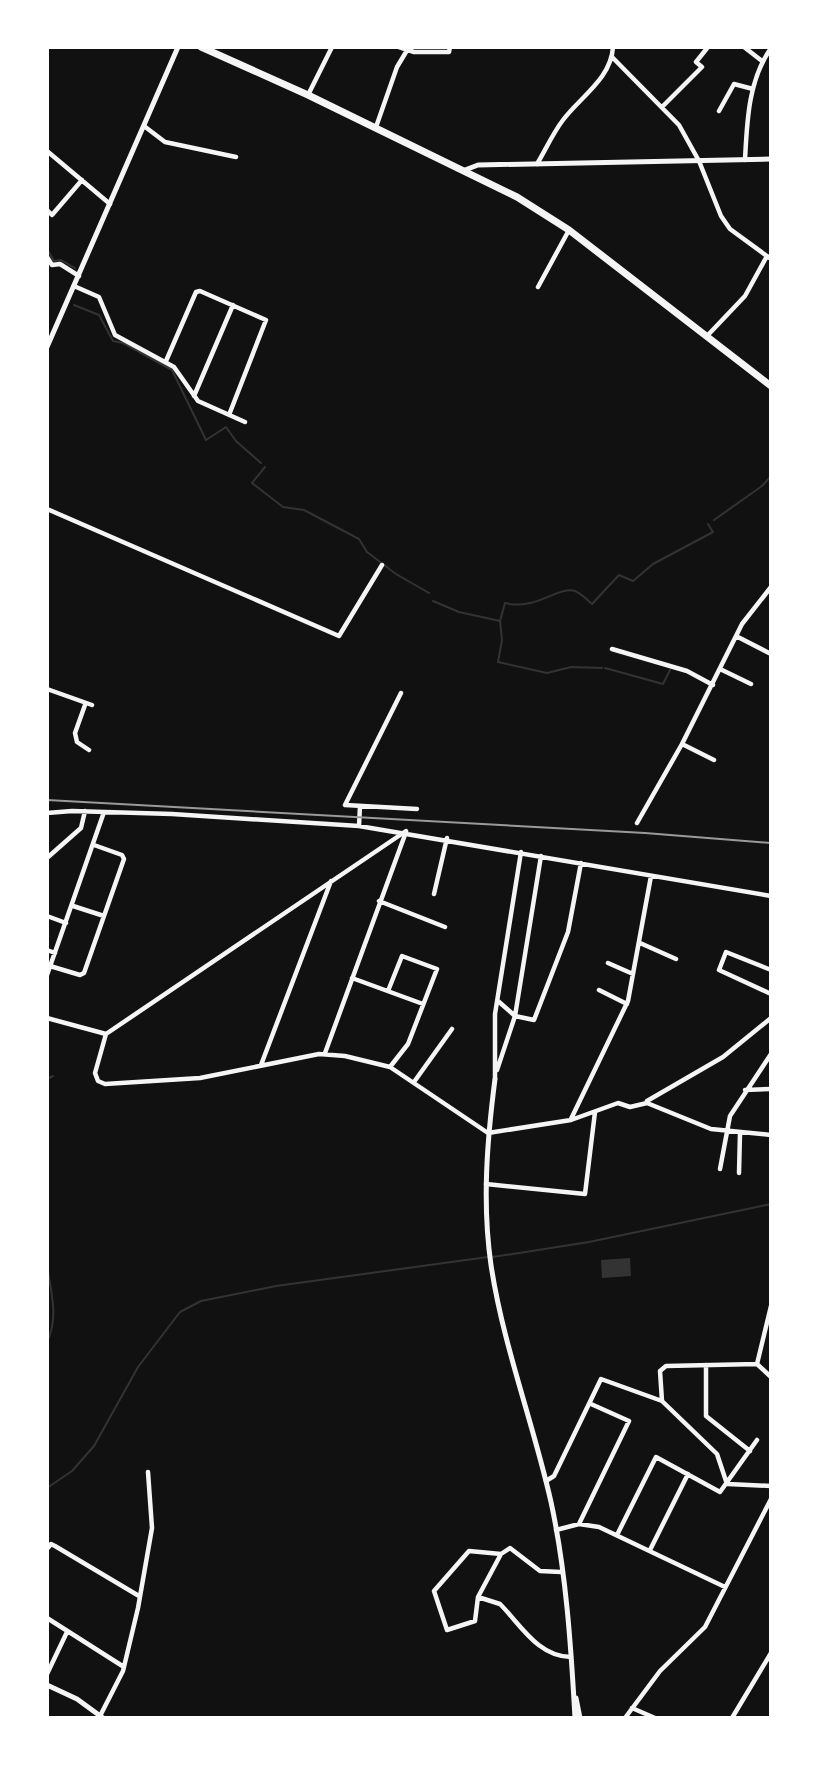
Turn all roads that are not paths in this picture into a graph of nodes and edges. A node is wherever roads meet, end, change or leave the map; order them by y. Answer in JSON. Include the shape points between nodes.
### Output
{"nodes":[{"id":1,"x":178,"y":47,"type":"edge"},
{"id":2,"x":201,"y":47,"type":"edge"},
{"id":3,"x":332,"y":47,"type":"edge"},
{"id":4,"x":399,"y":47,"type":"edge"},
{"id":5,"x":450,"y":47,"type":"edge"},
{"id":6,"x":613,"y":47,"type":"edge"},
{"id":7,"x":708,"y":47,"type":"edge"},
{"id":8,"x":744,"y":47,"type":"edge"},
{"id":9,"x":771,"y":48,"type":"edge"},
{"id":10,"x":212,"y":49,"type":"edge"},
{"id":11,"x":408,"y":49,"type":"edge"},
{"id":12,"x":612,"y":58,"type":"junction"},
{"id":13,"x":762,"y":61,"type":"junction"},
{"id":14,"x":753,"y":89,"type":"junction"},
{"id":15,"x":307,"y":95,"type":"junction"},
{"id":16,"x":662,"y":107,"type":"junction"},
{"id":17,"x":719,"y":111,"type":"dead end"},
{"id":18,"x":144,"y":126,"type":"junction"},
{"id":19,"x":376,"y":128,"type":"junction"},
{"id":20,"x":47,"y":151,"type":"edge"},
{"id":21,"x":236,"y":157,"type":"dead end"},
{"id":22,"x":771,"y":159,"type":"edge"},
{"id":23,"x":745,"y":160,"type":"junction"},
{"id":24,"x":699,"y":161,"type":"junction"},
{"id":25,"x":537,"y":164,"type":"junction"},
{"id":26,"x":465,"y":170,"type":"junction"},
{"id":27,"x":82,"y":180,"type":"junction"},
{"id":28,"x":110,"y":204,"type":"junction"},
{"id":29,"x":47,"y":211,"type":"edge"},
{"id":30,"x":569,"y":230,"type":"junction"},
{"id":31,"x":47,"y":257,"type":"edge"},
{"id":32,"x":769,"y":257,"type":"edge"},
{"id":33,"x":79,"y":276,"type":"junction"},
{"id":34,"x":74,"y":286,"type":"junction"},
{"id":35,"x":538,"y":287,"type":"dead end"},
{"id":36,"x":233,"y":305,"type":"junction"},
{"id":37,"x":706,"y":337,"type":"junction"},
{"id":38,"x":47,"y":347,"type":"edge"},
{"id":39,"x":166,"y":361,"type":"junction"},
{"id":40,"x":771,"y":386,"type":"edge"},
{"id":41,"x":194,"y":396,"type":"junction"},
{"id":42,"x":229,"y":415,"type":"junction"},
{"id":43,"x":245,"y":422,"type":"dead end"},
{"id":44,"x":47,"y":509,"type":"edge"},
{"id":45,"x":382,"y":565,"type":"dead end"},
{"id":46,"x":771,"y":587,"type":"edge"},
{"id":47,"x":736,"y":636,"type":"junction"},
{"id":48,"x":612,"y":649,"type":"dead end"},
{"id":49,"x":771,"y":654,"type":"edge"},
{"id":50,"x":720,"y":669,"type":"junction"},
{"id":51,"x":751,"y":684,"type":"dead end"},
{"id":52,"x":713,"y":685,"type":"junction"},
{"id":53,"x":47,"y":689,"type":"edge"},
{"id":54,"x":401,"y":694,"type":"dead end"},
{"id":55,"x":682,"y":744,"type":"junction"},
{"id":56,"x":89,"y":750,"type":"dead end"},
{"id":57,"x":714,"y":760,"type":"dead end"},
{"id":58,"x":360,"y":806,"type":"junction"},
{"id":59,"x":417,"y":809,"type":"dead end"},
{"id":60,"x":85,"y":811,"type":"junction"},
{"id":61,"x":104,"y":812,"type":"junction"},
{"id":62,"x":47,"y":813,"type":"edge"},
{"id":63,"x":637,"y":823,"type":"dead end"},
{"id":64,"x":359,"y":826,"type":"junction"},
{"id":65,"x":406,"y":831,"type":"junction"},
{"id":66,"x":447,"y":838,"type":"junction"},
{"id":67,"x":94,"y":845,"type":"junction"},
{"id":68,"x":521,"y":852,"type":"junction"},
{"id":69,"x":541,"y":856,"type":"junction"},
{"id":70,"x":47,"y":858,"type":"edge"},
{"id":71,"x":581,"y":863,"type":"junction"},
{"id":72,"x":651,"y":876,"type":"junction"},
{"id":73,"x":331,"y":880,"type":"junction"},
{"id":74,"x":434,"y":894,"type":"dead end"},
{"id":75,"x":771,"y":896,"type":"edge"},
{"id":76,"x":379,"y":901,"type":"junction"},
{"id":77,"x":73,"y":906,"type":"junction"},
{"id":78,"x":47,"y":916,"type":"edge"},
{"id":79,"x":104,"y":916,"type":"junction"},
{"id":80,"x":66,"y":923,"type":"junction"},
{"id":81,"x":445,"y":927,"type":"dead end"},
{"id":82,"x":639,"y":943,"type":"junction"},
{"id":83,"x":47,"y":950,"type":"edge"},
{"id":84,"x":55,"y":953,"type":"junction"},
{"id":85,"x":676,"y":959,"type":"dead end"},
{"id":86,"x":608,"y":963,"type":"dead end"},
{"id":87,"x":50,"y":966,"type":"junction"},
{"id":88,"x":771,"y":970,"type":"edge"},
{"id":89,"x":633,"y":974,"type":"junction"},
{"id":90,"x":47,"y":975,"type":"edge"},
{"id":91,"x":352,"y":978,"type":"junction"},
{"id":92,"x":599,"y":990,"type":"dead end"},
{"id":93,"x":388,"y":992,"type":"junction"},
{"id":94,"x":771,"y":994,"type":"edge"},
{"id":95,"x":497,"y":1000,"type":"junction"},
{"id":96,"x":423,"y":1004,"type":"junction"},
{"id":97,"x":627,"y":1004,"type":"junction"},
{"id":98,"x":515,"y":1016,"type":"junction"},
{"id":99,"x":47,"y":1018,"type":"edge"},
{"id":100,"x":771,"y":1018,"type":"edge"},
{"id":101,"x":452,"y":1029,"type":"dead end"},
{"id":102,"x":106,"y":1034,"type":"junction"},
{"id":103,"x":325,"y":1053,"type":"junction"},
{"id":104,"x":771,"y":1054,"type":"edge"},
{"id":105,"x":261,"y":1065,"type":"junction"},
{"id":106,"x":390,"y":1067,"type":"junction"},
{"id":107,"x":495,"y":1079,"type":"junction"},
{"id":108,"x":414,"y":1082,"type":"junction"},
{"id":109,"x":771,"y":1089,"type":"edge"},
{"id":110,"x":745,"y":1090,"type":"junction"},
{"id":111,"x":647,"y":1103,"type":"junction"},
{"id":112,"x":594,"y":1112,"type":"junction"},
{"id":113,"x":571,"y":1120,"type":"junction"},
{"id":114,"x":488,"y":1133,"type":"junction"},
{"id":115,"x":727,"y":1133,"type":"junction"},
{"id":116,"x":740,"y":1133,"type":"junction"},
{"id":117,"x":771,"y":1135,"type":"edge"},
{"id":118,"x":720,"y":1170,"type":"dead end"},
{"id":119,"x":738,"y":1173,"type":"dead end"},
{"id":120,"x":486,"y":1185,"type":"junction"},
{"id":121,"x":771,"y":1306,"type":"edge"},
{"id":122,"x":757,"y":1364,"type":"junction"},
{"id":123,"x":706,"y":1366,"type":"junction"},
{"id":124,"x":771,"y":1377,"type":"edge"},
{"id":125,"x":662,"y":1401,"type":"junction"},
{"id":126,"x":590,"y":1404,"type":"junction"},
{"id":127,"x":757,"y":1440,"type":"dead end"},
{"id":128,"x":750,"y":1451,"type":"junction"},
{"id":129,"x":148,"y":1472,"type":"dead end"},
{"id":130,"x":688,"y":1474,"type":"junction"},
{"id":131,"x":546,"y":1481,"type":"junction"},
{"id":132,"x":727,"y":1484,"type":"junction"},
{"id":133,"x":771,"y":1486,"type":"edge"},
{"id":134,"x":771,"y":1499,"type":"edge"},
{"id":135,"x":579,"y":1524,"type":"junction"},
{"id":136,"x":556,"y":1530,"type":"junction"},
{"id":137,"x":617,"y":1535,"type":"junction"},
{"id":138,"x":47,"y":1549,"type":"edge"},
{"id":139,"x":650,"y":1550,"type":"junction"},
{"id":140,"x":501,"y":1554,"type":"junction"},
{"id":141,"x":561,"y":1572,"type":"junction"},
{"id":142,"x":725,"y":1587,"type":"junction"},
{"id":143,"x":139,"y":1596,"type":"junction"},
{"id":144,"x":478,"y":1597,"type":"junction"},
{"id":145,"x":47,"y":1618,"type":"edge"},
{"id":146,"x":67,"y":1632,"type":"junction"},
{"id":147,"x":771,"y":1653,"type":"edge"},
{"id":148,"x":571,"y":1657,"type":"junction"},
{"id":149,"x":124,"y":1667,"type":"junction"},
{"id":150,"x":47,"y":1674,"type":"edge"},
{"id":151,"x":47,"y":1685,"type":"edge"},
{"id":152,"x":575,"y":1695,"type":"junction"},
{"id":153,"x":632,"y":1708,"type":"junction"},
{"id":154,"x":101,"y":1717,"type":"edge"},
{"id":155,"x":575,"y":1718,"type":"edge"},
{"id":156,"x":580,"y":1718,"type":"edge"},
{"id":157,"x":625,"y":1718,"type":"edge"},
{"id":158,"x":655,"y":1718,"type":"edge"},
{"id":159,"x":732,"y":1718,"type":"edge"}],
"edges":[{"from":1,"to":18,"type":"street"},
{"from":2,"to":10,"type":"main road"},
{"from":3,"to":15,"type":"street"},
{"from":4,"to":11,"type":"street"},
{"from":5,"to":11,"type":"street","via":[[449,52]]},
{"from":6,"to":12,"type":"street"},
{"from":7,"to":16,"type":"street","via":[[696,62],[702,67]]},
{"from":8,"to":13,"type":"street"},
{"from":9,"to":13,"type":"street"},
{"from":10,"to":15,"type":"main road"},
{"from":11,"to":19,"type":"street"},
{"from":12,"to":16,"type":"street"},
{"from":12,"to":25,"type":"street","via":[[593,89],[560,123]]},
{"from":13,"to":14,"type":"street"},
{"from":14,"to":17,"type":"street","via":[[734,84]]},
{"from":14,"to":23,"type":"street"},
{"from":15,"to":19,"type":"main road"},
{"from":16,"to":24,"type":"street","via":[[679,125]]},
{"from":18,"to":21,"type":"street","via":[[165,142]]},
{"from":18,"to":28,"type":"street"},
{"from":19,"to":26,"type":"main road"},
{"from":20,"to":27,"type":"street"},
{"from":22,"to":23,"type":"street"},
{"from":23,"to":24,"type":"street"},
{"from":24,"to":25,"type":"street"},
{"from":24,"to":32,"type":"street","via":[[730,229]]},
{"from":25,"to":26,"type":"street","via":[[472,165]]},
{"from":26,"to":30,"type":"main road"},
{"from":27,"to":28,"type":"street"},
{"from":27,"to":29,"type":"street","via":[[52,215]]},
{"from":28,"to":33,"type":"street"},
{"from":30,"to":35,"type":"street"},
{"from":30,"to":37,"type":"main road"},
{"from":31,"to":33,"type":"street","via":[[52,265],[60,264]]},
{"from":32,"to":37,"type":"street","via":[[745,296]]},
{"from":33,"to":34,"type":"street"},
{"from":34,"to":38,"type":"street"},
{"from":34,"to":39,"type":"street","via":[[99,297],[115,335]]},
{"from":36,"to":39,"type":"street","via":[[196,292]]},
{"from":36,"to":41,"type":"street"},
{"from":36,"to":42,"type":"street","via":[[266,320],[266,325]]},
{"from":37,"to":40,"type":"main road"},
{"from":39,"to":41,"type":"street","via":[[181,374]]},
{"from":41,"to":42,"type":"street"},
{"from":42,"to":43,"type":"street"},
{"from":44,"to":45,"type":"street","via":[[339,636]]},
{"from":46,"to":47,"type":"street"},
{"from":47,"to":49,"type":"street"},
{"from":47,"to":50,"type":"street"},
{"from":48,"to":52,"type":"street","via":[[687,671]]},
{"from":50,"to":51,"type":"street"},
{"from":50,"to":52,"type":"street"},
{"from":52,"to":55,"type":"street"},
{"from":53,"to":56,"type":"street","via":[[88,705],[75,735]]},
{"from":54,"to":58,"type":"street","via":[[345,805]]},
{"from":55,"to":57,"type":"street"},
{"from":55,"to":63,"type":"street"},
{"from":58,"to":59,"type":"street"},
{"from":58,"to":64,"type":"street"},
{"from":60,"to":61,"type":"street"},
{"from":60,"to":62,"type":"street"},
{"from":60,"to":70,"type":"street","via":[[81,828]]},
{"from":61,"to":64,"type":"street"},
{"from":61,"to":67,"type":"street"},
{"from":64,"to":65,"type":"street"},
{"from":65,"to":66,"type":"street"},
{"from":65,"to":73,"type":"street"},
{"from":65,"to":76,"type":"street"},
{"from":66,"to":68,"type":"street"},
{"from":66,"to":74,"type":"street"},
{"from":67,"to":77,"type":"street"},
{"from":67,"to":79,"type":"street","via":[[124,859]]},
{"from":68,"to":69,"type":"street"},
{"from":68,"to":95,"type":"street"},
{"from":69,"to":71,"type":"street"},
{"from":69,"to":98,"type":"street"},
{"from":71,"to":72,"type":"street"},
{"from":71,"to":98,"type":"street","via":[[568,932],[534,1020]]},
{"from":72,"to":75,"type":"street"},
{"from":72,"to":82,"type":"street"},
{"from":73,"to":102,"type":"street"},
{"from":73,"to":105,"type":"street"},
{"from":76,"to":81,"type":"street"},
{"from":76,"to":91,"type":"street"},
{"from":77,"to":79,"type":"street"},
{"from":77,"to":80,"type":"street"},
{"from":78,"to":80,"type":"street"},
{"from":79,"to":87,"type":"street","via":[[84,973]]},
{"from":80,"to":84,"type":"street"},
{"from":82,"to":85,"type":"street"},
{"from":82,"to":89,"type":"street"},
{"from":83,"to":84,"type":"street"},
{"from":84,"to":87,"type":"street"},
{"from":86,"to":89,"type":"street"},
{"from":87,"to":90,"type":"street"},
{"from":88,"to":94,"type":"street","via":[[726,952],[719,970]]},
{"from":89,"to":97,"type":"street"},
{"from":91,"to":93,"type":"street"},
{"from":91,"to":103,"type":"street"},
{"from":92,"to":97,"type":"street"},
{"from":93,"to":96,"type":"street"},
{"from":93,"to":96,"type":"street","via":[[401,956],[437,969]]},
{"from":95,"to":98,"type":"street"},
{"from":95,"to":107,"type":"street"},
{"from":96,"to":106,"type":"street","via":[[408,1044]]},
{"from":97,"to":113,"type":"street"},
{"from":98,"to":107,"type":"street"},
{"from":99,"to":102,"type":"street"},
{"from":100,"to":111,"type":"street","via":[[723,1057]]},
{"from":101,"to":108,"type":"street"},
{"from":102,"to":105,"type":"street","via":[[95,1073],[105,1084],[200,1078]]},
{"from":103,"to":105,"type":"street"},
{"from":103,"to":106,"type":"street"},
{"from":104,"to":110,"type":"street"},
{"from":106,"to":108,"type":"street"},
{"from":107,"to":114,"type":"street"},
{"from":108,"to":114,"type":"street"},
{"from":109,"to":110,"type":"street"},
{"from":110,"to":115,"type":"street","via":[[730,1115]]},
{"from":111,"to":112,"type":"street","via":[[630,1107],[618,1103]]},
{"from":111,"to":115,"type":"street"},
{"from":112,"to":113,"type":"street"},
{"from":112,"to":120,"type":"street","via":[[585,1195]]},
{"from":113,"to":114,"type":"street"},
{"from":114,"to":120,"type":"street"},
{"from":115,"to":116,"type":"street"},
{"from":115,"to":118,"type":"street"},
{"from":116,"to":117,"type":"street"},
{"from":116,"to":119,"type":"street"},
{"from":120,"to":131,"type":"street","via":[[491,1264]]},
{"from":121,"to":122,"type":"street"},
{"from":122,"to":123,"type":"street"},
{"from":122,"to":124,"type":"street"},
{"from":123,"to":125,"type":"street","via":[[666,1366],[660,1371]]},
{"from":123,"to":128,"type":"street","via":[[706,1416]]},
{"from":125,"to":126,"type":"street","via":[[601,1380]]},
{"from":125,"to":132,"type":"street","via":[[717,1454]]},
{"from":126,"to":131,"type":"street","via":[[554,1476]]},
{"from":126,"to":135,"type":"street","via":[[629,1421]]},
{"from":127,"to":128,"type":"street"},
{"from":128,"to":132,"type":"street"},
{"from":129,"to":143,"type":"street","via":[[152,1528]]},
{"from":130,"to":132,"type":"street","via":[[720,1492]]},
{"from":130,"to":137,"type":"street","via":[[656,1457]]},
{"from":130,"to":139,"type":"street"},
{"from":131,"to":136,"type":"street"},
{"from":132,"to":133,"type":"street"},
{"from":134,"to":142,"type":"street"},
{"from":135,"to":136,"type":"street"},
{"from":135,"to":137,"type":"street"},
{"from":136,"to":141,"type":"street"},
{"from":137,"to":139,"type":"street"},
{"from":138,"to":143,"type":"street","via":[[55,1546]]},
{"from":139,"to":142,"type":"street"},
{"from":140,"to":141,"type":"street","via":[[510,1548],[540,1572]]},
{"from":140,"to":144,"type":"street"},
{"from":140,"to":144,"type":"street","via":[[469,1551],[434,1591],[447,1630],[475,1621]]},
{"from":141,"to":148,"type":"street"},
{"from":142,"to":153,"type":"street","via":[[705,1627],[660,1671]]},
{"from":143,"to":149,"type":"street"},
{"from":144,"to":148,"type":"street","via":[[500,1604],[538,1644]]},
{"from":145,"to":146,"type":"street"},
{"from":146,"to":149,"type":"street"},
{"from":146,"to":150,"type":"street"},
{"from":147,"to":159,"type":"street"},
{"from":148,"to":152,"type":"street"},
{"from":149,"to":154,"type":"street"},
{"from":151,"to":154,"type":"street"},
{"from":152,"to":155,"type":"street"},
{"from":152,"to":156,"type":"street"},
{"from":153,"to":157,"type":"street"},
{"from":153,"to":158,"type":"street"}]}
